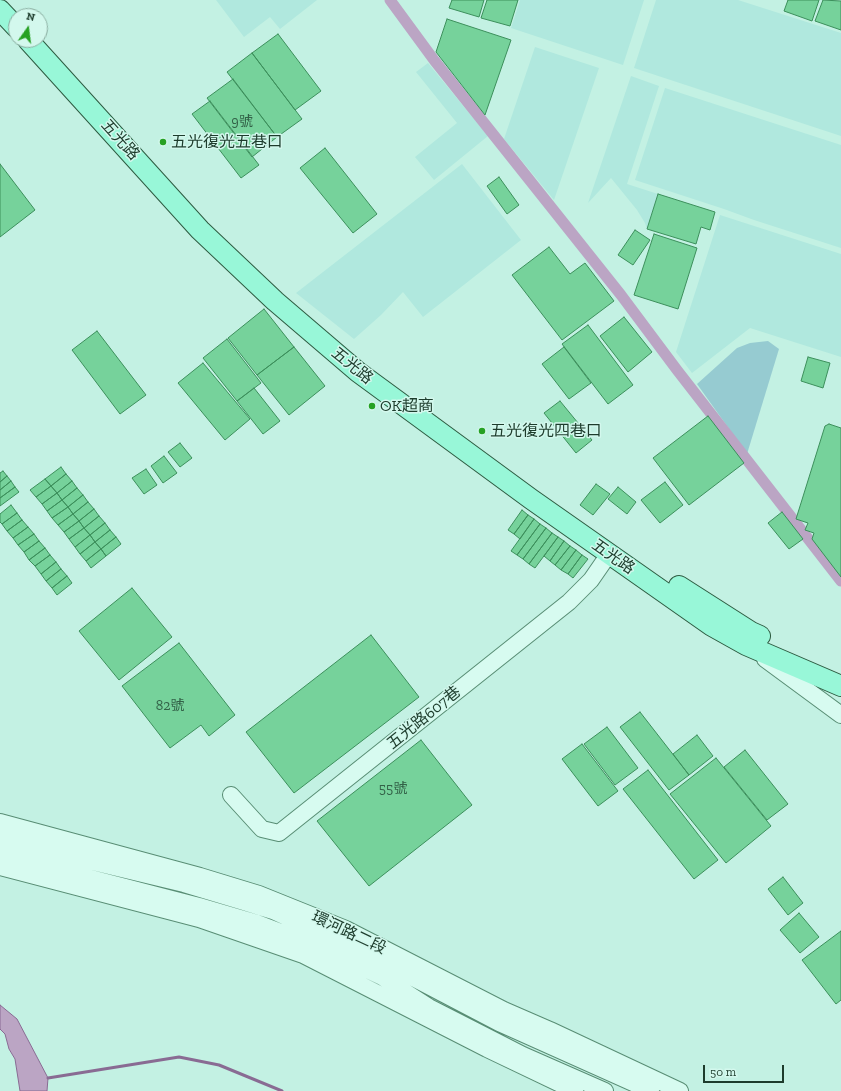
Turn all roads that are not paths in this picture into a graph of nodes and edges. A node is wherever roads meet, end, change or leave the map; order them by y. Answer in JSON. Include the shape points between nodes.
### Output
{"nodes":[{"id":1,"x":6,"y":0,"type":"edge"},
{"id":2,"x":14,"y":8,"type":"edge"},
{"id":3,"x":0,"y":10,"type":"edge"},
{"id":4,"x":8,"y":18,"type":"edge"},
{"id":5,"x":48,"y":45,"type":"edge"},
{"id":6,"x":35,"y":48,"type":"edge"},
{"id":7,"x":608,"y":554,"type":"junction"},
{"id":8,"x":749,"y":638,"type":"junction"},
{"id":9,"x":841,"y":672,"type":"edge"},
{"id":10,"x":841,"y":686,"type":"edge"},
{"id":11,"x":841,"y":715,"type":"edge"},
{"id":12,"x":231,"y":795,"type":"dead end"},
{"id":13,"x":0,"y":822,"type":"edge"},
{"id":14,"x":0,"y":836,"type":"edge"},
{"id":15,"x":0,"y":851,"type":"edge"},
{"id":16,"x":0,"y":867,"type":"edge"},
{"id":17,"x":440,"y":985,"type":"junction"},
{"id":18,"x":426,"y":1012,"type":"junction"},
{"id":19,"x":502,"y":1017,"type":"junction"},
{"id":20,"x":489,"y":1044,"type":"junction"},
{"id":21,"x":575,"y":1091,"type":"edge"},
{"id":22,"x":605,"y":1091,"type":"edge"},
{"id":23,"x":651,"y":1091,"type":"edge"},
{"id":24,"x":680,"y":1091,"type":"edge"}],
"edges":[{"from":1,"to":2,"type":"main road"},
{"from":3,"to":4,"type":"main road"},
{"from":5,"to":8,"type":"main road","name":"五光路","via":[[209,222],[282,294],[366,364],[545,495],[700,600]]},
{"from":6,"to":7,"type":"main road","name":"五光路","via":[[200,230],[275,301],[358,372]]},
{"from":7,"to":8,"type":"main road","name":"五光路","via":[[712,626]]},
{"from":7,"to":12,"type":"street","name":"五光路607巷","via":[[591,580],[569,602],[279,834],[262,829]]},
{"from":8,"to":9,"type":"main road","name":"五光路"},
{"from":8,"to":10,"type":"main road","name":"五光路"},
{"from":8,"to":11,"type":"street","name":"五光路"},
{"from":13,"to":17,"type":"street","name":"環河路二段","via":[[260,894],[346,929]]},
{"from":14,"to":17,"type":"street","name":"環河路二段","via":[[244,902],[273,912]]},
{"from":15,"to":18,"type":"street","name":"環河路二段","via":[[257,923],[382,977]]},
{"from":16,"to":18,"type":"street","name":"環河路二段","via":[[199,919],[303,955]]},
{"from":17,"to":18,"type":"street"},
{"from":17,"to":19,"type":"street","name":"環河路二段"},
{"from":18,"to":20,"type":"street","name":"環河路二段"},
{"from":19,"to":20,"type":"street"},
{"from":19,"to":23,"type":"street","name":"環河路二段"},
{"from":19,"to":24,"type":"street","name":"環河路二段","via":[[550,1030]]},
{"from":20,"to":21,"type":"street","name":"環河路二段"},
{"from":20,"to":22,"type":"street","name":"環河路二段","via":[[523,1055]]}]}
